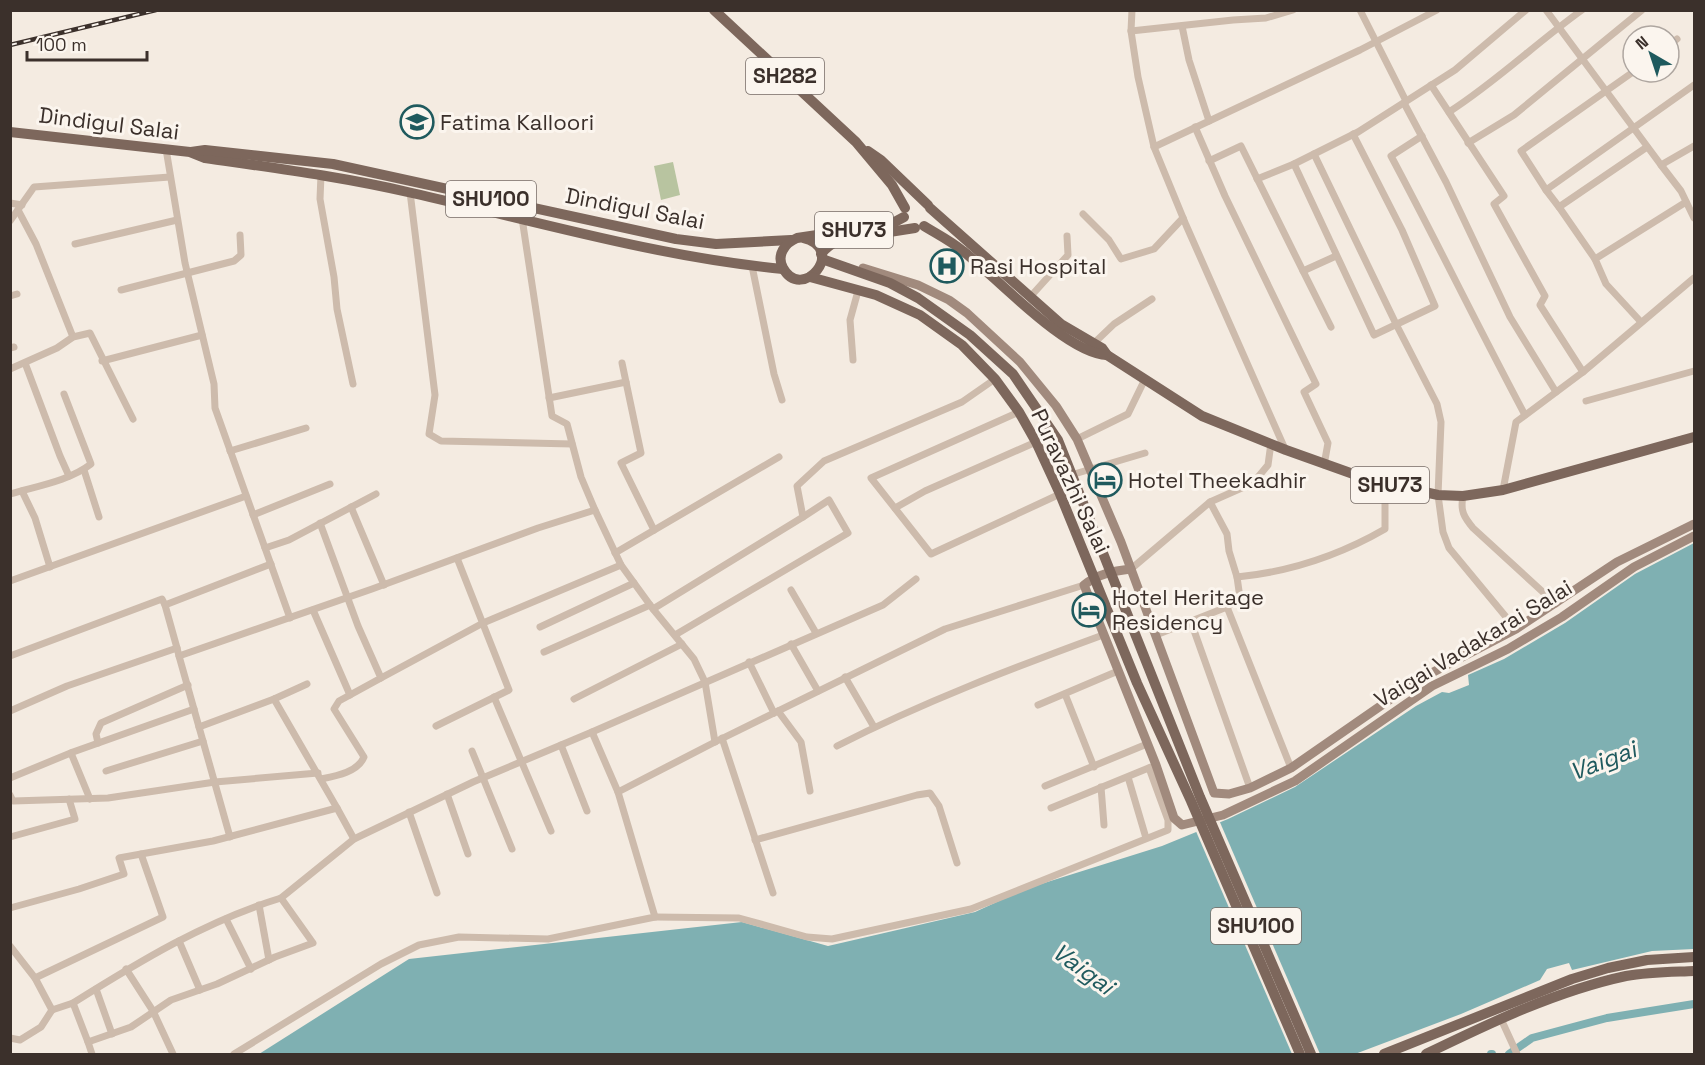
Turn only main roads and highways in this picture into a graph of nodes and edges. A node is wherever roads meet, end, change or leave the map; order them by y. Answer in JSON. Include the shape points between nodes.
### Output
{"nodes":[{"id":1,"x":714,"y":10,"type":"edge"},
{"id":2,"x":10,"y":126,"type":"edge"},
{"id":3,"x":10,"y":132,"type":"edge"},
{"id":4,"x":22,"y":132,"type":"junction"},
{"id":5,"x":856,"y":142,"type":"junction"},
{"id":6,"x":190,"y":152,"type":"junction"},
{"id":7,"x":929,"y":206,"type":"junction"},
{"id":8,"x":904,"y":213,"type":"junction"},
{"id":9,"x":920,"y":227,"type":"junction"},
{"id":10,"x":803,"y":238,"type":"junction"},
{"id":11,"x":791,"y":240,"type":"junction"},
{"id":12,"x":821,"y":256,"type":"junction"},
{"id":13,"x":783,"y":269,"type":"junction"},
{"id":14,"x":850,"y":269,"type":"junction"},
{"id":15,"x":810,"y":277,"type":"junction"},
{"id":16,"x":1090,"y":346,"type":"junction"},
{"id":17,"x":1695,"y":437,"type":"edge"},
{"id":18,"x":1695,"y":524,"type":"edge"},
{"id":19,"x":1695,"y":536,"type":"edge"},
{"id":20,"x":1131,"y":569,"type":"junction"},
{"id":21,"x":1111,"y":571,"type":"junction"},
{"id":22,"x":1093,"y":578,"type":"junction"},
{"id":23,"x":1196,"y":799,"type":"junction"},
{"id":24,"x":1695,"y":957,"type":"edge"},
{"id":25,"x":1695,"y":971,"type":"edge"},
{"id":26,"x":1300,"y":1054,"type":"edge"},
{"id":27,"x":1311,"y":1054,"type":"edge"},
{"id":28,"x":1384,"y":1054,"type":"edge"},
{"id":29,"x":1426,"y":1054,"type":"edge"}],
"edges":[{"from":1,"to":5,"type":"main road","number":"SH282"},
{"from":2,"to":4,"type":"main road","name":"Dindigul Salai","number":"SHU100"},
{"from":3,"to":4,"type":"main road","name":"Dindigul Salai","number":"SHU100"},
{"from":4,"to":6,"type":"main road","name":"Dindigul Salai","number":"SHU100"},
{"from":5,"to":7,"type":"main road","number":"SH282"},
{"from":5,"to":8,"type":"main road","number":"SH282","via":[[892,185]]},
{"from":6,"to":11,"type":"main road","name":"Dindigul Salai","number":"SHU100","via":[[205,150],[333,164],[686,240],[716,244]]},
{"from":6,"to":13,"type":"main road","name":"Dindigul Salai","number":"SHU100","via":[[205,158],[410,192],[676,254]]},
{"from":7,"to":8,"type":"main road","number":"SHU73","via":[[917,200],[910,202]]},
{"from":7,"to":9,"type":"main road","number":"SHU73","via":[[931,216]]},
{"from":7,"to":16,"type":"main road","number":"SHU73"},
{"from":8,"to":9,"type":"main road","number":"SHU73","via":[[908,224]]},
{"from":8,"to":10,"type":"main road","number":"SHU73","via":[[891,225]]},
{"from":9,"to":12,"type":"main road","number":"SHU73","via":[[836,240]]},
{"from":9,"to":16,"type":"main road","number":"SHU73","via":[[961,249],[1049,326]]},
{"from":10,"to":11,"type":"main road","number":"SHU100"},
{"from":10,"to":12,"type":"main road","number":"SHU100","via":[[815,243]]},
{"from":11,"to":13,"type":"main road","via":[[780,257]]},
{"from":12,"to":14,"type":"main road","name":"Puravazhi Salai","number":"SHU100"},
{"from":12,"to":15,"type":"main road","via":[[818,270]]},
{"from":13,"to":15,"type":"main road","number":"SHU100","via":[[798,279]]},
{"from":14,"to":20,"type":"main road","name":"Vaigai Vadakarai Salai","via":[[854,266],[918,285],[949,300],[1020,362],[1077,439]]},
{"from":14,"to":21,"type":"main road","name":"Puravazhi Salai","number":"SHU100","via":[[918,298],[969,334],[1013,374],[1058,440]]},
{"from":15,"to":22,"type":"main road","name":"Puravazhi Salai","number":"SHU100","via":[[876,295],[920,315],[962,345],[995,379],[1036,442]]},
{"from":16,"to":17,"type":"main road","number":"SHU73","via":[[1102,348],[1202,416],[1324,465],[1438,495],[1503,490]]},
{"from":18,"to":20,"type":"main road","name":"Vaigai Vadakarai Salai","via":[[1617,562],[1516,629],[1412,683],[1291,768],[1228,794],[1214,793]]},
{"from":19,"to":22,"type":"main road","name":"Vaigai Vadakarai Salai","via":[[1634,567],[1508,649],[1431,686],[1295,781],[1222,815],[1182,825],[1174,818],[1152,767],[1147,744],[1084,585]]},
{"from":20,"to":21,"type":"main road"},
{"from":21,"to":22,"type":"main road"},
{"from":21,"to":23,"type":"main road","name":"Puravazhi Salai","number":"SHU100"},
{"from":22,"to":23,"type":"main road","name":"Puravazhi Salai","number":"SHU100","via":[[1137,683]]},
{"from":23,"to":26,"type":"main road","number":"SHU100"},
{"from":23,"to":27,"type":"main road","number":"SHU100"},
{"from":24,"to":28,"type":"main road","via":[[1647,960],[1572,979]]},
{"from":25,"to":29,"type":"main road","via":[[1625,977],[1542,1002]]}]}
